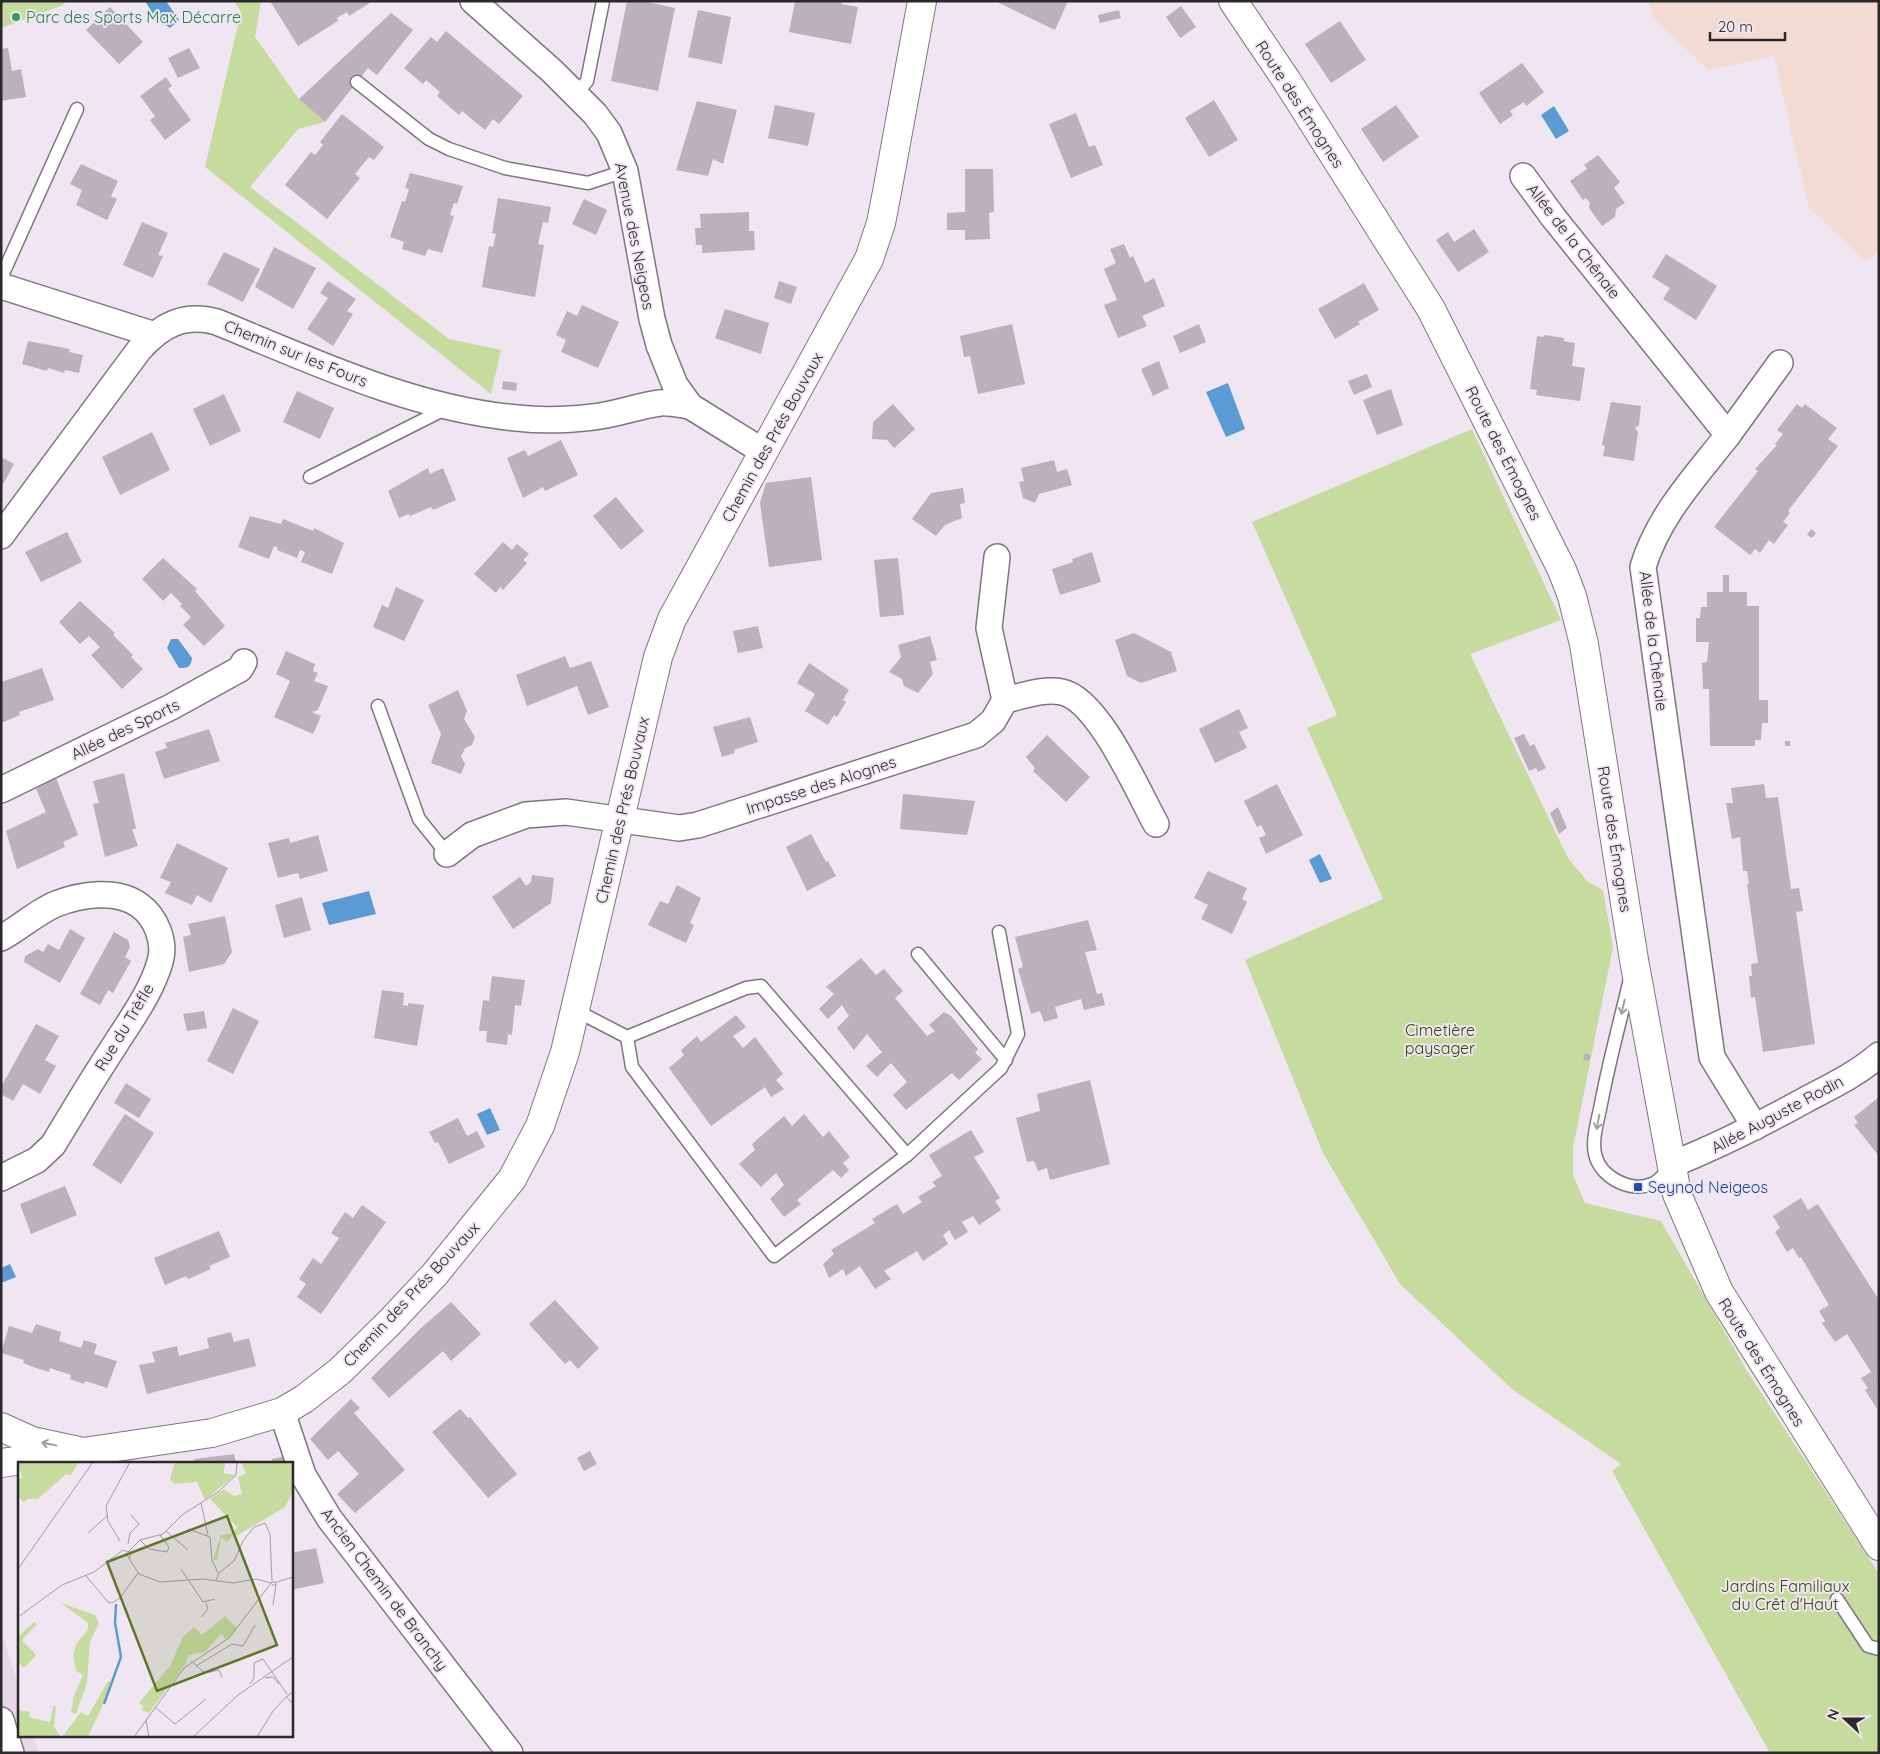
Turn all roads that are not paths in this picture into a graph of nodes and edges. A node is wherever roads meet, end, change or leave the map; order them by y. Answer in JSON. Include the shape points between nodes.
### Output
{"nodes":[{"id":1,"x":473,"y":1,"type":"edge"},
{"id":2,"x":603,"y":1,"type":"edge"},
{"id":3,"x":922,"y":1,"type":"edge"},
{"id":4,"x":1232,"y":1,"type":"edge"},
{"id":5,"x":357,"y":82,"type":"dead end"},
{"id":6,"x":576,"y":94,"type":"junction"},
{"id":7,"x":77,"y":109,"type":"dead end"},
{"id":8,"x":625,"y":171,"type":"junction"},
{"id":9,"x":1523,"y":176,"type":"dead end"},
{"id":10,"x":1,"y":278,"type":"edge"},
{"id":11,"x":1,"y":286,"type":"edge"},
{"id":12,"x":152,"y":334,"type":"junction"},
{"id":13,"x":1780,"y":363,"type":"dead end"},
{"id":14,"x":690,"y":406,"type":"junction"},
{"id":15,"x":449,"y":407,"type":"junction"},
{"id":16,"x":1728,"y":435,"type":"junction"},
{"id":17,"x":764,"y":452,"type":"junction"},
{"id":18,"x":310,"y":477,"type":"dead end"},
{"id":19,"x":1,"y":536,"type":"edge"},
{"id":20,"x":997,"y":557,"type":"dead end"},
{"id":21,"x":244,"y":662,"type":"dead end"},
{"id":22,"x":1005,"y":700,"type":"junction"},
{"id":23,"x":378,"y":706,"type":"dead end"},
{"id":24,"x":1,"y":790,"type":"edge"},
{"id":25,"x":620,"y":820,"type":"junction"},
{"id":26,"x":1156,"y":824,"type":"dead end"},
{"id":27,"x":447,"y":854,"type":"joint"},
{"id":28,"x":999,"y":932,"type":"dead end"},
{"id":29,"x":1,"y":938,"type":"edge"},
{"id":30,"x":918,"y":954,"type":"dead end"},
{"id":31,"x":1634,"y":960,"type":"junction"},
{"id":32,"x":575,"y":1010,"type":"junction"},
{"id":33,"x":627,"y":1037,"type":"junction"},
{"id":34,"x":1879,"y":1055,"type":"edge"},
{"id":35,"x":1006,"y":1060,"type":"junction"},
{"id":36,"x":1755,"y":1127,"type":"junction"},
{"id":37,"x":906,"y":1155,"type":"junction"},
{"id":38,"x":1671,"y":1165,"type":"junction"},
{"id":39,"x":1,"y":1178,"type":"edge"},
{"id":40,"x":282,"y":1412,"type":"junction"},
{"id":41,"x":1,"y":1427,"type":"edge"},
{"id":42,"x":84,"y":1452,"type":"junction"},
{"id":43,"x":1,"y":1463,"type":"edge"},
{"id":44,"x":1879,"y":1546,"type":"edge"},
{"id":45,"x":1837,"y":1598,"type":"dead end"},
{"id":46,"x":1879,"y":1649,"type":"edge"},
{"id":47,"x":1,"y":1720,"type":"edge"},
{"id":48,"x":12,"y":1753,"type":"edge"},
{"id":49,"x":510,"y":1753,"type":"edge"}],
"edges":[{"from":1,"to":6,"type":"street","name":"Avenue des Neigeos"},
{"from":2,"to":6,"type":"lane","via":[[587,81]]},
{"from":3,"to":17,"type":"street","name":"Chemin des Prés Bouvaux","via":[[881,223],[869,259]]},
{"from":4,"to":31,"type":"street","name":"Route des Émognes","via":[[1431,309],[1562,570],[1584,644]]},
{"from":5,"to":8,"type":"lane","via":[[429,139],[505,168],[588,183]]},
{"from":6,"to":8,"type":"street","name":"Avenue des Neigeos","via":[[609,134]]},
{"from":7,"to":10,"type":"lane"},
{"from":8,"to":14,"type":"street","name":"Avenue des Neigeos","via":[[659,345],[675,385]]},
{"from":9,"to":16,"type":"street","name":"Allée de la Chênaie"},
{"from":11,"to":12,"type":"street"},
{"from":12,"to":15,"type":"street","name":"Chemin sur les Fours","via":[[168,324],[203,318],[354,378]]},
{"from":12,"to":19,"type":"street","name":"Chemin sur les Fours"},
{"from":13,"to":16,"type":"street"},
{"from":14,"to":15,"type":"street","name":"Chemin sur les Fours","via":[[661,403],[594,417],[556,420],[516,418]]},
{"from":14,"to":17,"type":"street","name":"Avenue des Neigeos"},
{"from":15,"to":18,"type":"lane"},
{"from":16,"to":36,"type":"street","name":"Allée de la Chênaie","via":[[1672,508],[1649,548],[1643,567],[1712,1057]]},
{"from":17,"to":25,"type":"street","name":"Chemin des Prés Bouvaux","via":[[672,620],[658,657]]},
{"from":20,"to":22,"type":"street","via":[[989,628]]},
{"from":21,"to":24,"type":"street","name":"Allée des Sports","via":[[240,669],[171,707]]},
{"from":22,"to":25,"type":"street","name":"Impasse des Alognes","via":[[993,721],[976,735],[698,825],[679,828]]},
{"from":22,"to":26,"type":"street","via":[[1041,692],[1063,692],[1080,702],[1101,723]]},
{"from":23,"to":27,"type":"lane","via":[[419,819]]},
{"from":25,"to":27,"type":"street","name":"Impasse des Alognes","via":[[566,812],[526,815],[472,835]]},
{"from":25,"to":32,"type":"street","name":"Chemin des Prés Bouvaux"},
{"from":28,"to":35,"type":"lane","via":[[1018,1034]]},
{"from":29,"to":39,"type":"street","name":"Rue du Trèfle","via":[[54,905],[78,897],[105,896],[129,898],[147,911],[161,940],[161,961],[143,1002],[53,1145],[37,1160]]},
{"from":30,"to":35,"type":"lane"},
{"from":31,"to":38,"type":"street","name":"Route des Émognes"},
{"from":31,"to":38,"type":"lane","name":"Route des Émognes","one_way":true,"via":[[1602,1098],[1595,1154],[1611,1176],[1622,1184],[1638,1187],[1654,1184]]},
{"from":32,"to":33,"type":"lane"},
{"from":32,"to":40,"type":"street","name":"Chemin des Prés Bouvaux","via":[[565,1052],[540,1126],[512,1179],[390,1322],[340,1371]]},
{"from":33,"to":37,"type":"lane","via":[[746,988],[761,986]]},
{"from":33,"to":37,"type":"lane","via":[[632,1067],[774,1256]]},
{"from":34,"to":36,"type":"street","name":"Allée Auguste Rodin","via":[[1856,1072]]},
{"from":35,"to":37,"type":"lane"},
{"from":36,"to":38,"type":"street","name":"Allée Auguste Rodin"},
{"from":38,"to":44,"type":"street","name":"Route des Émognes","via":[[1681,1203],[1719,1292]]},
{"from":40,"to":42,"type":"street","name":"Chemin des Prés Bouvaux","via":[[212,1432]]},
{"from":40,"to":49,"type":"street","name":"Ancien Chemin de Branchy","via":[[303,1474],[330,1518]]},
{"from":42,"to":41,"type":"street","one_way":true,"via":[[32,1441]]},
{"from":42,"to":43,"type":"street","name":"Chemin des Prés Bouvaux"},
{"from":45,"to":46,"type":"lane","via":[[1868,1646]]},
{"from":47,"to":48,"type":"street"}]}
